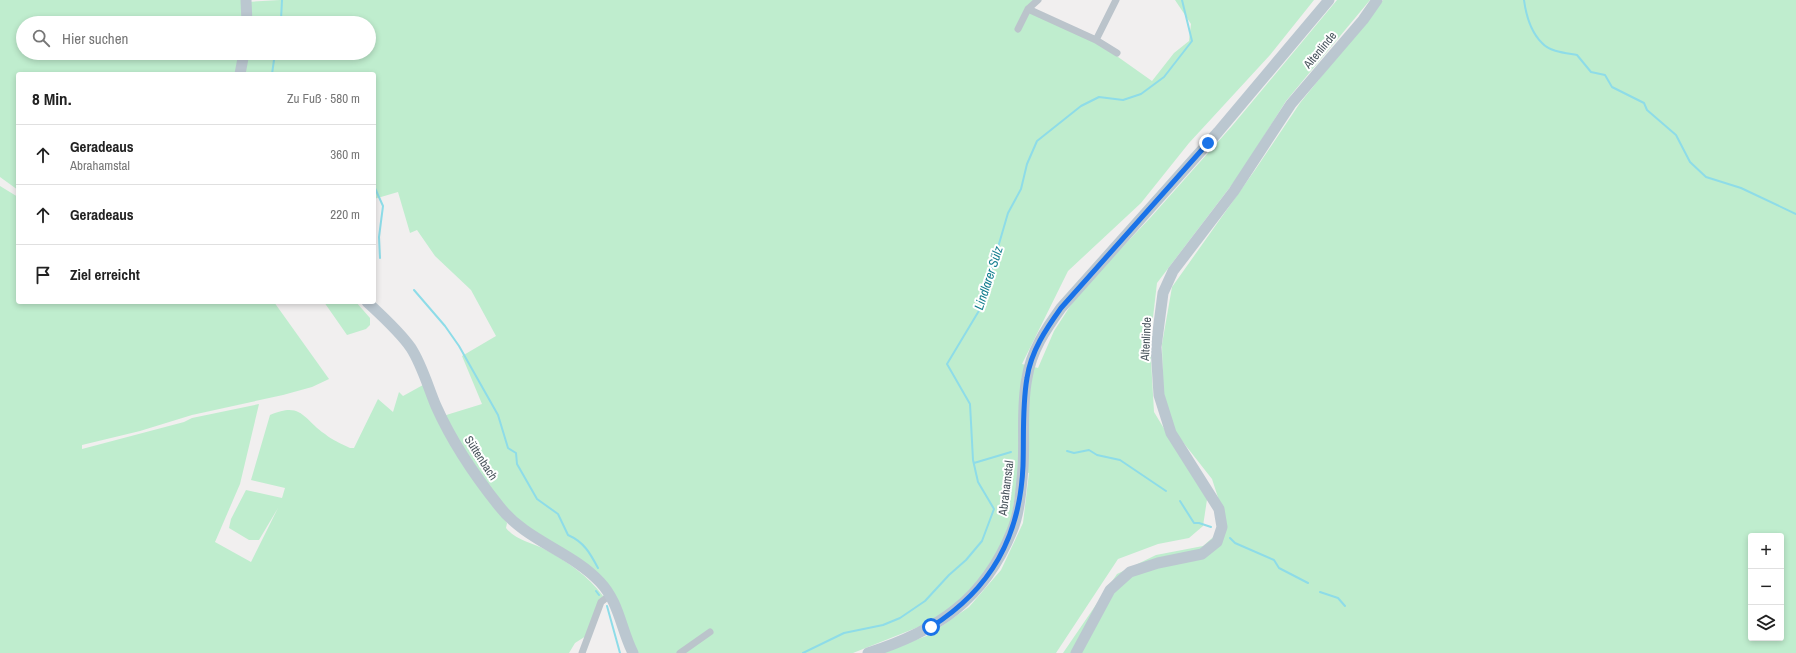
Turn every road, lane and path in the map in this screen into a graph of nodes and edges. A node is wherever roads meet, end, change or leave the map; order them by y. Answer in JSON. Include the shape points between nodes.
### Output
{"nodes":[{"id":1,"x":246,"y":0,"type":"edge"},
{"id":2,"x":1038,"y":0,"type":"edge"},
{"id":3,"x":1116,"y":0,"type":"edge"},
{"id":4,"x":1329,"y":0,"type":"edge"},
{"id":5,"x":1377,"y":0,"type":"edge"},
{"id":6,"x":1028,"y":9,"type":"junction"},
{"id":7,"x":247,"y":16,"type":"edge"},
{"id":8,"x":1018,"y":28,"type":"dead end"},
{"id":9,"x":1096,"y":40,"type":"junction"},
{"id":10,"x":1117,"y":53,"type":"dead end"},
{"id":11,"x":243,"y":60,"type":"edge"},
{"id":12,"x":240,"y":72,"type":"edge"},
{"id":13,"x":369,"y":304,"type":"edge"},
{"id":14,"x":610,"y":596,"type":"junction"},
{"id":15,"x":710,"y":632,"type":"dead end"},
{"id":16,"x":582,"y":653,"type":"edge"},
{"id":17,"x":633,"y":653,"type":"edge"},
{"id":18,"x":680,"y":653,"type":"edge"},
{"id":19,"x":868,"y":653,"type":"edge"},
{"id":20,"x":1076,"y":653,"type":"edge"}],
"edges":[{"from":1,"to":7,"type":"street"},
{"from":2,"to":6,"type":"street"},
{"from":3,"to":9,"type":"street"},
{"from":4,"to":19,"type":"street","name":"Abrahamstal","via":[[1218,132],[1046,328],[1034,353],[1027,377],[1019,505],[1013,530],[993,568],[969,598],[948,616],[910,638]]},
{"from":5,"to":20,"type":"street","name":"Altenlinde","via":[[1291,104],[1234,192],[1173,271],[1163,293],[1156,347],[1159,395],[1171,433],[1219,509],[1222,527],[1217,542],[1202,554],[1130,572],[1110,590]]},
{"from":6,"to":8,"type":"street"},
{"from":6,"to":9,"type":"street"},
{"from":9,"to":10,"type":"street"},
{"from":11,"to":12,"type":"street"},
{"from":13,"to":14,"type":"street","name":"Süttenbach","via":[[410,348],[454,440],[498,506],[522,530],[587,570]]},
{"from":14,"to":16,"type":"street","via":[[601,602]]},
{"from":14,"to":17,"type":"street","name":"Süttenbach","via":[[617,608]]},
{"from":15,"to":18,"type":"street"}]}
